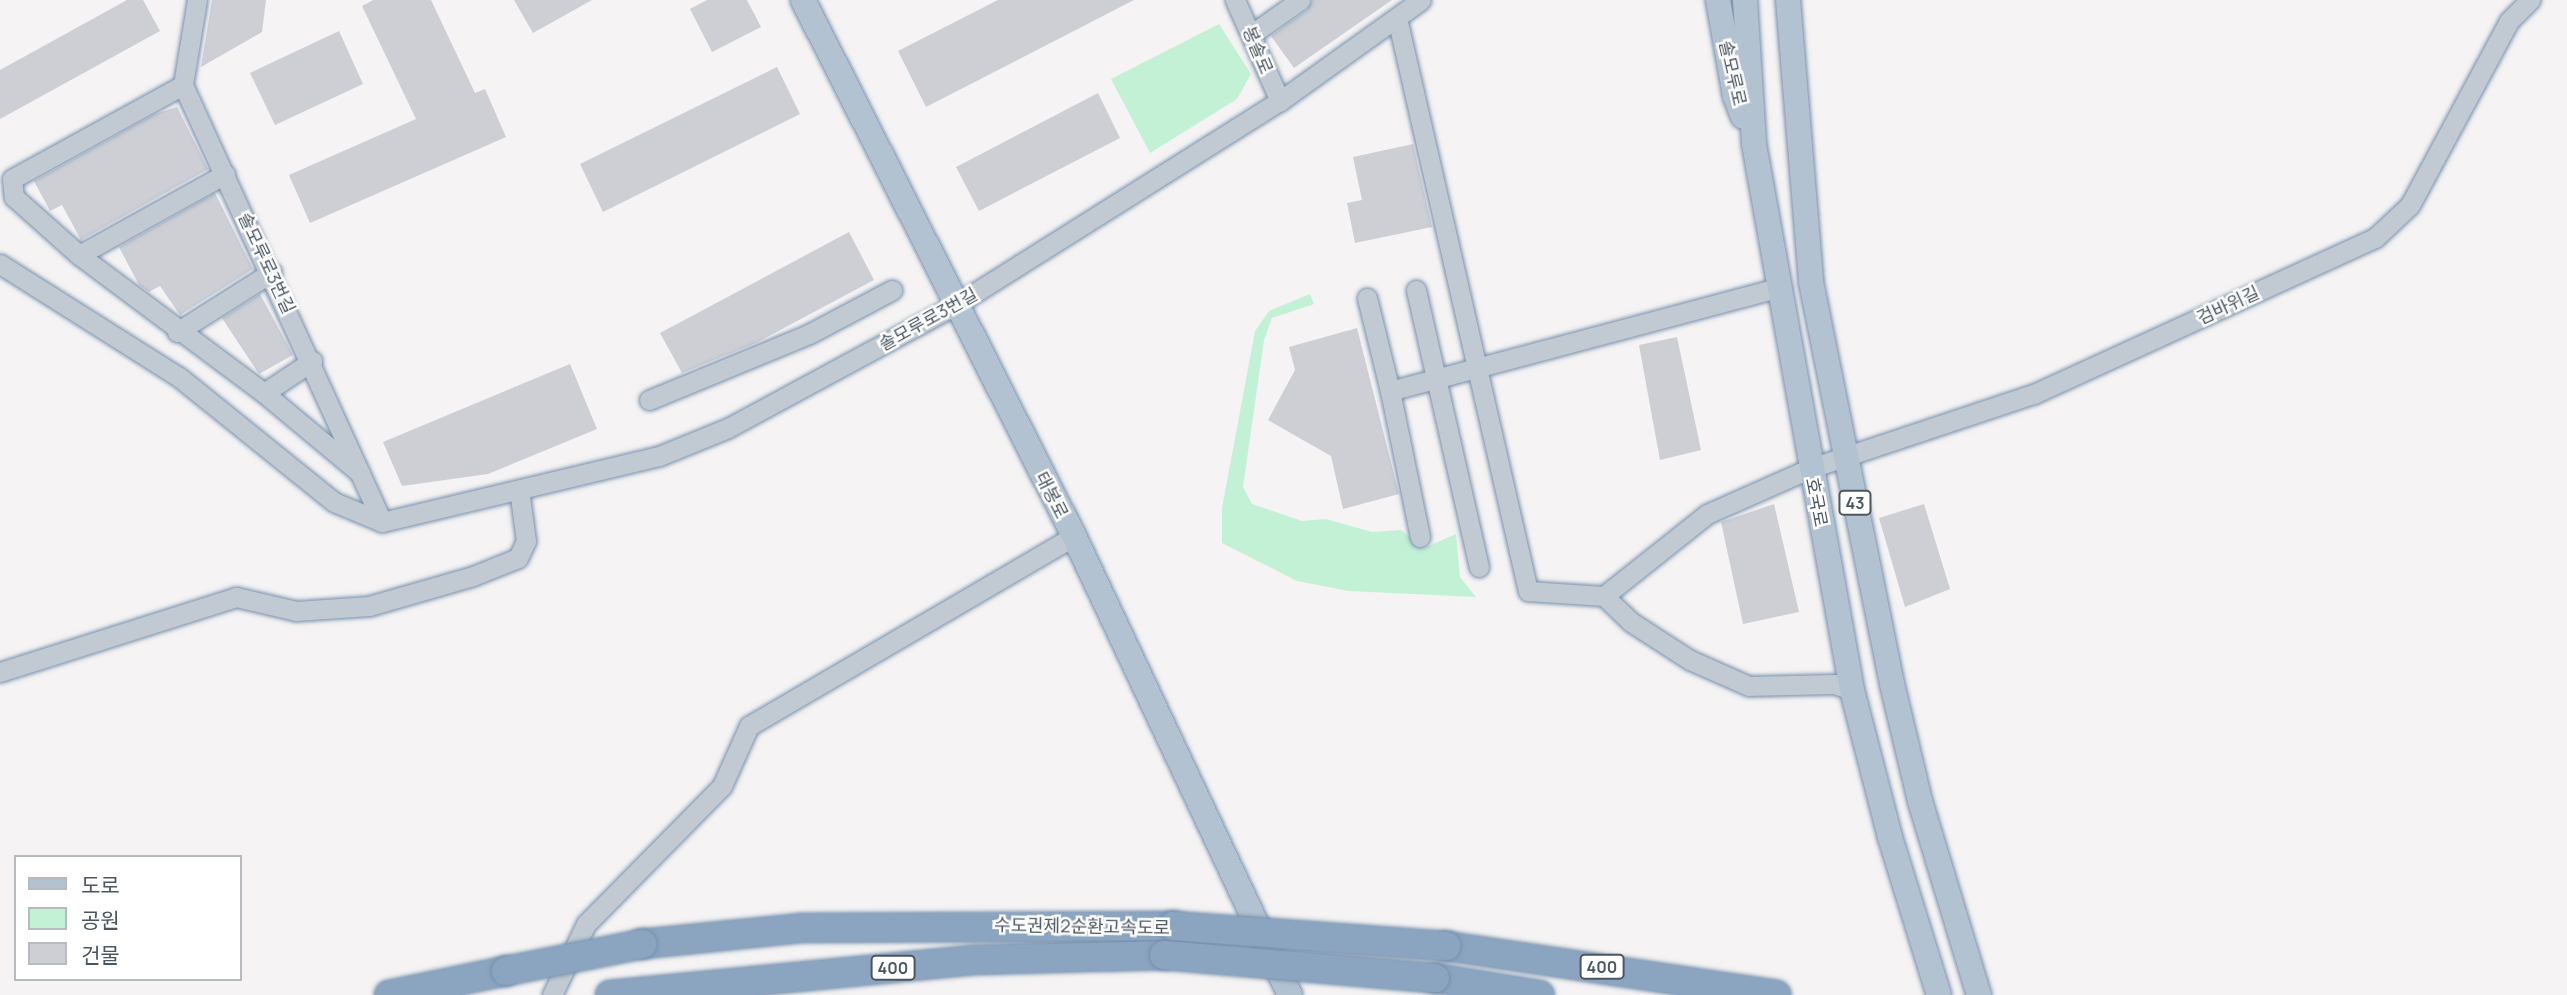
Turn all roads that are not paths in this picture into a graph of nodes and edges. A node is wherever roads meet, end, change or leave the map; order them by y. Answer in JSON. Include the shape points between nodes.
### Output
{"nodes":[{"id":1,"x":197,"y":0,"type":"edge"},
{"id":2,"x":803,"y":0,"type":"edge"},
{"id":3,"x":1235,"y":0,"type":"edge"},
{"id":4,"x":1300,"y":0,"type":"edge"},
{"id":5,"x":1421,"y":0,"type":"edge"},
{"id":6,"x":1718,"y":0,"type":"edge"},
{"id":7,"x":1745,"y":0,"type":"edge"},
{"id":8,"x":1788,"y":0,"type":"edge"},
{"id":9,"x":2530,"y":0,"type":"edge"},
{"id":10,"x":1397,"y":18,"type":"junction"},
{"id":11,"x":1252,"y":34,"type":"junction"},
{"id":12,"x":183,"y":85,"type":"junction"},
{"id":13,"x":1280,"y":101,"type":"junction"},
{"id":14,"x":1754,"y":144,"type":"junction"},
{"id":15,"x":225,"y":174,"type":"junction"},
{"id":16,"x":79,"y":256,"type":"junction"},
{"id":17,"x":0,"y":264,"type":"edge"},
{"id":18,"x":272,"y":272,"type":"junction"},
{"id":19,"x":1781,"y":287,"type":"junction"},
{"id":20,"x":892,"y":290,"type":"dead end"},
{"id":21,"x":1416,"y":290,"type":"dead end"},
{"id":22,"x":1367,"y":298,"type":"dead end"},
{"id":23,"x":954,"y":306,"type":"junction"},
{"id":24,"x":177,"y":332,"type":"junction"},
{"id":25,"x":312,"y":362,"type":"junction"},
{"id":26,"x":1480,"y":369,"type":"junction"},
{"id":27,"x":1438,"y":379,"type":"junction"},
{"id":28,"x":1390,"y":391,"type":"junction"},
{"id":29,"x":264,"y":393,"type":"junction"},
{"id":30,"x":649,"y":400,"type":"dead end"},
{"id":31,"x":1846,"y":457,"type":"junction"},
{"id":32,"x":1811,"y":468,"type":"junction"},
{"id":33,"x":360,"y":474,"type":"junction"},
{"id":34,"x":519,"y":489,"type":"junction"},
{"id":35,"x":382,"y":522,"type":"junction"},
{"id":36,"x":1074,"y":536,"type":"junction"},
{"id":37,"x":1420,"y":537,"type":"dead end"},
{"id":38,"x":1479,"y":567,"type":"dead end"},
{"id":39,"x":1604,"y":596,"type":"junction"},
{"id":40,"x":0,"y":672,"type":"edge"},
{"id":41,"x":1852,"y":690,"type":"junction"},
{"id":42,"x":1766,"y":993,"type":"edge"},
{"id":43,"x":617,"y":994,"type":"edge"},
{"id":44,"x":389,"y":995,"type":"edge"},
{"id":45,"x":552,"y":995,"type":"edge"},
{"id":46,"x":1290,"y":995,"type":"edge"},
{"id":47,"x":1540,"y":995,"type":"edge"},
{"id":48,"x":1939,"y":995,"type":"edge"},
{"id":49,"x":1979,"y":995,"type":"edge"}],
"edges":[{"from":1,"to":12,"type":"street"},
{"from":2,"to":23,"type":"main road","name":"태봉로"},
{"from":3,"to":11,"type":"street","name":"봉솔로"},
{"from":4,"to":11,"type":"street"},
{"from":5,"to":10,"type":"street","name":"솔모루로3번길"},
{"from":6,"to":14,"type":"main road","name":"솔모루로","via":[[1735,96]]},
{"from":7,"to":14,"type":"main road","name":"호국로","number":"43"},
{"from":8,"to":31,"type":"main road","name":"호국로","number":"43","via":[[1811,282]]},
{"from":9,"to":31,"type":"street","name":"검바위길","via":[[2509,21],[2410,205],[2375,238],[2034,394]]},
{"from":10,"to":13,"type":"street","name":"솔모루로3번길"},
{"from":10,"to":26,"type":"street"},
{"from":11,"to":13,"type":"street","name":"봉솔로"},
{"from":12,"to":15,"type":"street","name":"솔모루로3번길"},
{"from":12,"to":16,"type":"street","via":[[12,179],[14,197]]},
{"from":13,"to":23,"type":"street","name":"솔모루로3번길"},
{"from":14,"to":19,"type":"main road","name":"호국로","number":"43"},
{"from":15,"to":16,"type":"street"},
{"from":15,"to":18,"type":"street","name":"솔모루로3번길"},
{"from":16,"to":24,"type":"street"},
{"from":17,"to":35,"type":"street","via":[[178,377],[334,502]]},
{"from":18,"to":24,"type":"street"},
{"from":18,"to":25,"type":"street","name":"솔모루로3번길"},
{"from":19,"to":26,"type":"street"},
{"from":19,"to":32,"type":"main road","name":"호국로","number":"43"},
{"from":20,"to":30,"type":"street","via":[[810,334]]},
{"from":21,"to":27,"type":"street"},
{"from":22,"to":28,"type":"street"},
{"from":23,"to":34,"type":"street","name":"솔모루로3번길","via":[[728,428],[659,456]]},
{"from":23,"to":36,"type":"main road","name":"태봉로"},
{"from":24,"to":29,"type":"street"},
{"from":25,"to":29,"type":"street"},
{"from":25,"to":33,"type":"street","name":"솔모루로3번길"},
{"from":26,"to":27,"type":"street"},
{"from":26,"to":39,"type":"street","via":[[1528,591]]},
{"from":27,"to":28,"type":"street"},
{"from":27,"to":38,"type":"street"},
{"from":28,"to":37,"type":"street"},
{"from":29,"to":33,"type":"street"},
{"from":31,"to":32,"type":"street","name":"검바위길"},
{"from":31,"to":49,"type":"main road","name":"호국로","number":"43","via":[[1917,788]]},
{"from":32,"to":39,"type":"street","name":"검바위길","via":[[1707,514]]},
{"from":32,"to":41,"type":"main road","name":"호국로","number":"43"},
{"from":33,"to":35,"type":"street","name":"솔모루로3번길"},
{"from":34,"to":35,"type":"street","name":"솔모루로3번길"},
{"from":34,"to":40,"type":"street","via":[[526,541],[518,558],[473,576],[369,606],[296,611],[236,597]]},
{"from":36,"to":45,"type":"street","via":[[749,726],[722,786],[586,924]]},
{"from":36,"to":46,"type":"main road","name":"태봉로"},
{"from":39,"to":41,"type":"street","via":[[1631,622],[1678,652],[1749,686],[1834,684]]},
{"from":41,"to":48,"type":"main road","name":"호국로","number":"43","via":[[1890,837]]},
{"from":42,"to":44,"type":"highway","name":"수도권제2순환고속도로","number":"400","bridge":true,"via":[[1446,946],[1173,926],[803,928],[642,944]]},
{"from":43,"to":47,"type":"highway","name":"수도권제2순환고속도로","number":"400","bridge":true,"via":[[976,960],[1164,955],[1435,978]]}]}
